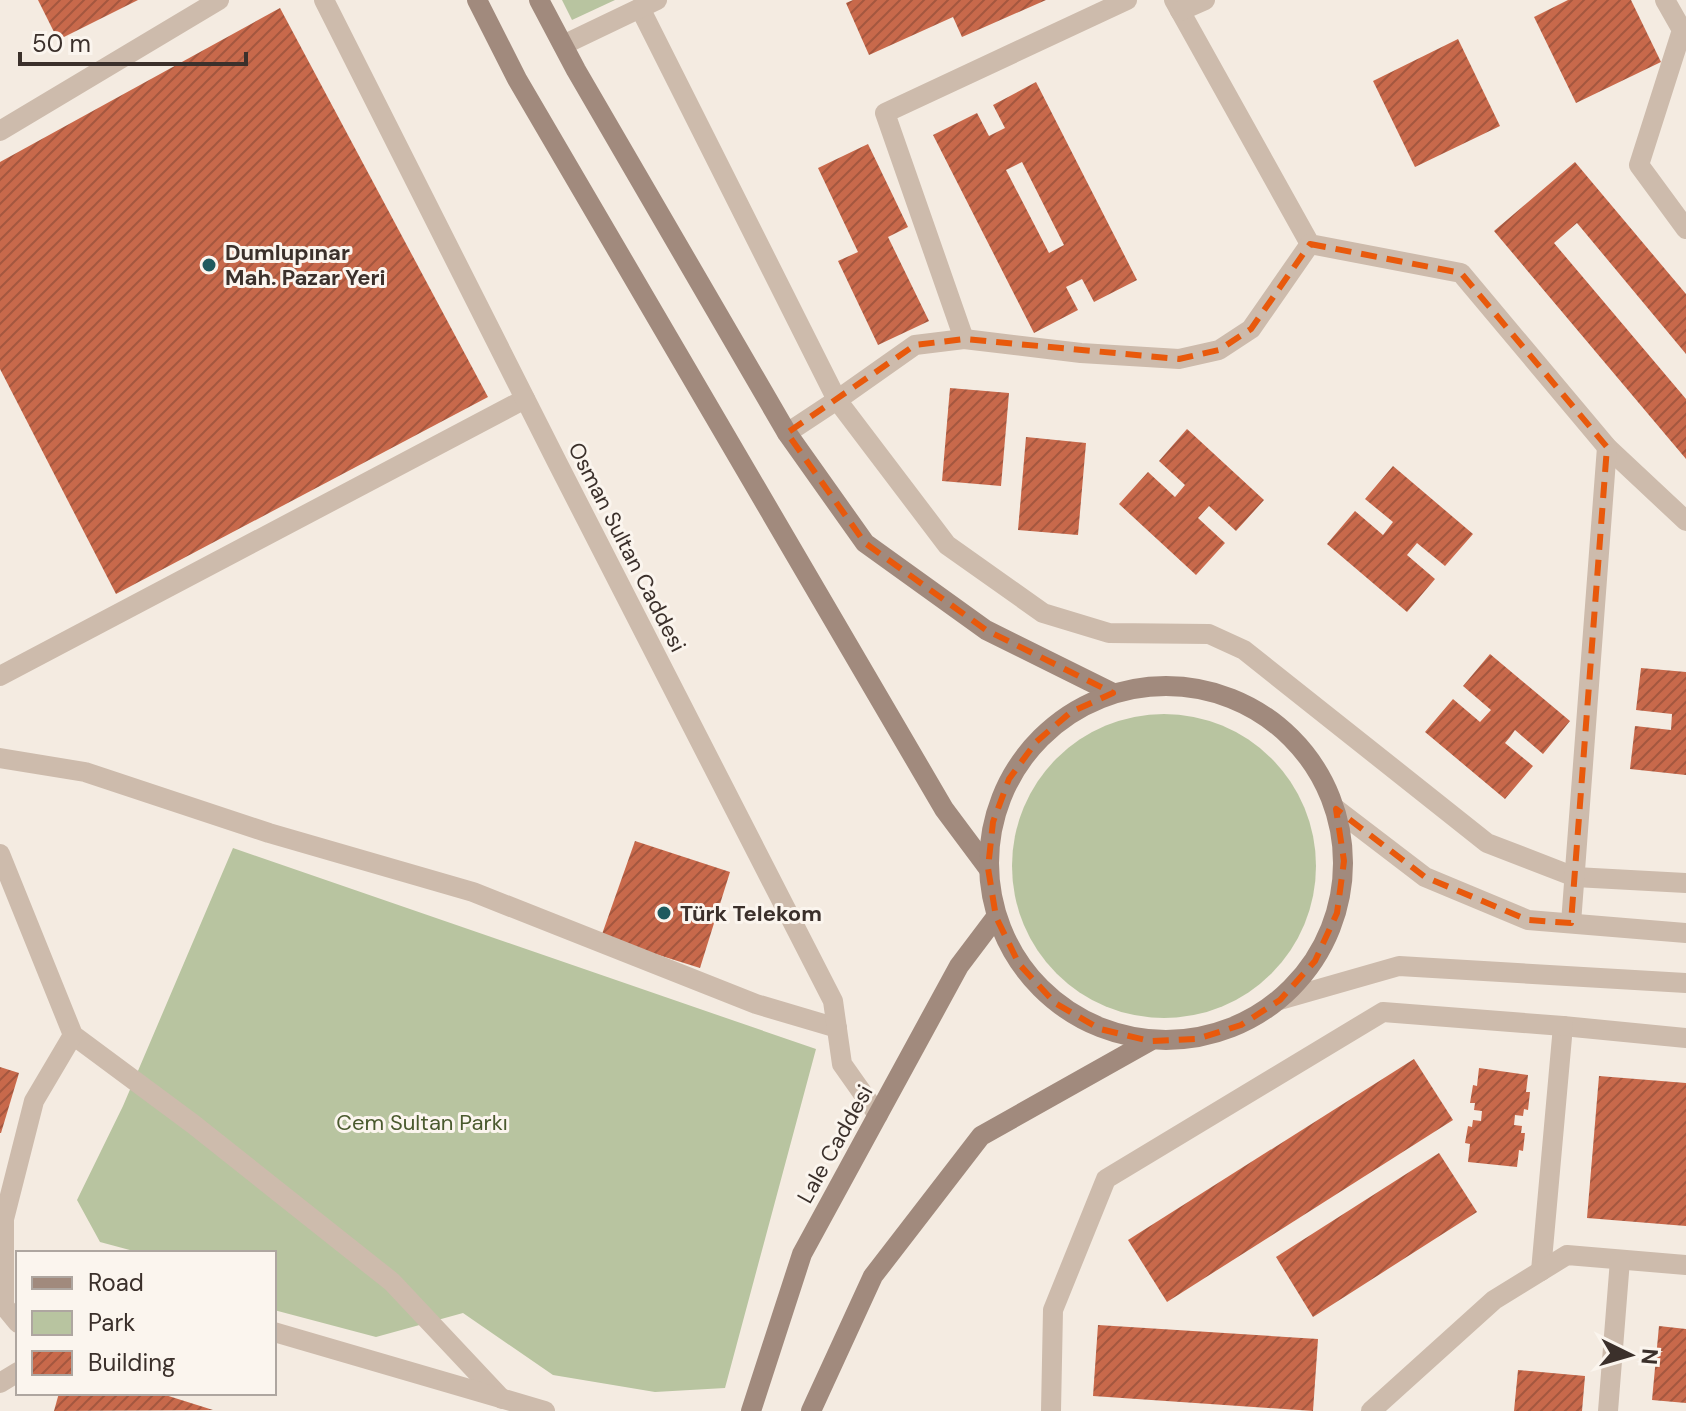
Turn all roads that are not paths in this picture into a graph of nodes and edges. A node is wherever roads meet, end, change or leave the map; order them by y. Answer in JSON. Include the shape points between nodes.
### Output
{"nodes":[{"id":1,"x":219,"y":0,"type":"edge"},
{"id":2,"x":324,"y":0,"type":"edge"},
{"id":3,"x":477,"y":0,"type":"edge"},
{"id":4,"x":539,"y":0,"type":"edge"},
{"id":5,"x":1127,"y":0,"type":"edge"},
{"id":6,"x":1205,"y":0,"type":"edge"},
{"id":7,"x":1665,"y":0,"type":"edge"},
{"id":8,"x":648,"y":4,"type":"edge"},
{"id":9,"x":1177,"y":5,"type":"edge"},
{"id":10,"x":563,"y":45,"type":"junction"},
{"id":11,"x":0,"y":130,"type":"edge"},
{"id":12,"x":1686,"y":229,"type":"edge"},
{"id":13,"x":1310,"y":244,"type":"junction"},
{"id":14,"x":964,"y":339,"type":"junction"},
{"id":15,"x":525,"y":399,"type":"junction"},
{"id":16,"x":837,"y":400,"type":"junction"},
{"id":17,"x":787,"y":433,"type":"junction"},
{"id":18,"x":1607,"y":447,"type":"junction"},
{"id":19,"x":1686,"y":521,"type":"edge"},
{"id":20,"x":0,"y":676,"type":"edge"},
{"id":21,"x":1113,"y":693,"type":"junction"},
{"id":22,"x":0,"y":758,"type":"edge"},
{"id":23,"x":1336,"y":809,"type":"junction"},
{"id":24,"x":0,"y":854,"type":"edge"},
{"id":25,"x":988,"y":868,"type":"junction"},
{"id":26,"x":1575,"y":877,"type":"junction"},
{"id":27,"x":1686,"y":883,"type":"edge"},
{"id":28,"x":996,"y":917,"type":"junction"},
{"id":29,"x":1571,"y":923,"type":"junction"},
{"id":30,"x":1686,"y":933,"type":"edge"},
{"id":31,"x":1686,"y":983,"type":"edge"},
{"id":32,"x":1280,"y":1000,"type":"junction"},
{"id":33,"x":1563,"y":1026,"type":"junction"},
{"id":34,"x":837,"y":1028,"type":"junction"},
{"id":35,"x":73,"y":1035,"type":"junction"},
{"id":36,"x":1686,"y":1038,"type":"edge"},
{"id":37,"x":1150,"y":1041,"type":"junction"},
{"id":38,"x":878,"y":1115,"type":"junction"},
{"id":39,"x":1620,"y":1260,"type":"junction"},
{"id":40,"x":1686,"y":1265,"type":"edge"},
{"id":41,"x":1541,"y":1271,"type":"junction"},
{"id":42,"x":16,"y":1321,"type":"edge"},
{"id":43,"x":276,"y":1333,"type":"edge"},
{"id":44,"x":502,"y":1399,"type":"junction"},
{"id":45,"x":545,"y":1411,"type":"edge"},
{"id":46,"x":751,"y":1411,"type":"edge"},
{"id":47,"x":811,"y":1411,"type":"edge"},
{"id":48,"x":1051,"y":1411,"type":"edge"},
{"id":49,"x":1371,"y":1411,"type":"edge"},
{"id":50,"x":1608,"y":1411,"type":"edge"}],
"edges":[{"from":1,"to":11,"type":"street"},
{"from":2,"to":15,"type":"street","name":"Osman Sultan Caddesi"},
{"from":3,"to":25,"type":"main road","via":[[517,79],[944,809]]},
{"from":4,"to":10,"type":"main road"},
{"from":5,"to":14,"type":"street","via":[[885,113]]},
{"from":6,"to":9,"type":"street"},
{"from":7,"to":12,"type":"street","via":[[1682,30],[1639,165]]},
{"from":8,"to":10,"type":"street"},
{"from":8,"to":16,"type":"street"},
{"from":9,"to":13,"type":"street"},
{"from":10,"to":17,"type":"main road"},
{"from":13,"to":14,"type":"street","via":[[1251,329],[1219,350],[1179,359]]},
{"from":13,"to":18,"type":"street","via":[[1461,273]]},
{"from":14,"to":16,"type":"street","via":[[915,345]]},
{"from":15,"to":20,"type":"street"},
{"from":15,"to":34,"type":"street","name":"Osman Sultan Caddesi","via":[[833,1001]]},
{"from":16,"to":17,"type":"street"},
{"from":16,"to":26,"type":"street","via":[[947,545],[1043,613],[1109,633],[1209,634],[1244,650],[1487,843]]},
{"from":17,"to":21,"type":"main road","via":[[865,543],[986,630]]},
{"from":18,"to":19,"type":"street"},
{"from":18,"to":26,"type":"street"},
{"from":21,"to":23,"type":"main road","via":[[1168,685],[1235,700],[1272,720],[1311,759]]},
{"from":21,"to":25,"type":"main road","via":[[1071,712],[1036,742],[1009,779],[993,822]]},
{"from":22,"to":34,"type":"street","via":[[85,772],[473,892],[756,1004]]},
{"from":23,"to":29,"type":"street","via":[[1425,877],[1528,920]]},
{"from":23,"to":32,"type":"main road","via":[[1344,861],[1337,913],[1315,961]]},
{"from":24,"to":35,"type":"street"},
{"from":25,"to":28,"type":"main road"},
{"from":26,"to":27,"type":"street"},
{"from":26,"to":29,"type":"street"},
{"from":28,"to":37,"type":"main road","via":[[1019,964],[1055,1003],[1100,1029]]},
{"from":28,"to":38,"type":"main road","name":"Lale Caddesi","via":[[959,966]]},
{"from":29,"to":30,"type":"street"},
{"from":31,"to":32,"type":"street","via":[[1399,966]]},
{"from":32,"to":37,"type":"main road","via":[[1226,1030],[1197,1039]]},
{"from":33,"to":36,"type":"street"},
{"from":33,"to":41,"type":"street"},
{"from":33,"to":48,"type":"street","via":[[1383,1012],[1106,1179],[1053,1310]]},
{"from":34,"to":38,"type":"street","name":"Osman Sultan Caddesi","via":[[842,1064]]},
{"from":35,"to":42,"type":"street","via":[[34,1101],[4,1219],[4,1306]]},
{"from":35,"to":44,"type":"street","via":[[392,1282]]},
{"from":37,"to":47,"type":"main road","via":[[981,1136],[873,1276]]},
{"from":38,"to":46,"type":"main road","name":"Lale Caddesi","via":[[802,1254]]},
{"from":39,"to":40,"type":"street"},
{"from":39,"to":41,"type":"street","via":[[1567,1255]]},
{"from":39,"to":50,"type":"street"},
{"from":41,"to":49,"type":"street","via":[[1494,1300]]},
{"from":43,"to":44,"type":"street"},
{"from":44,"to":45,"type":"street"}]}
